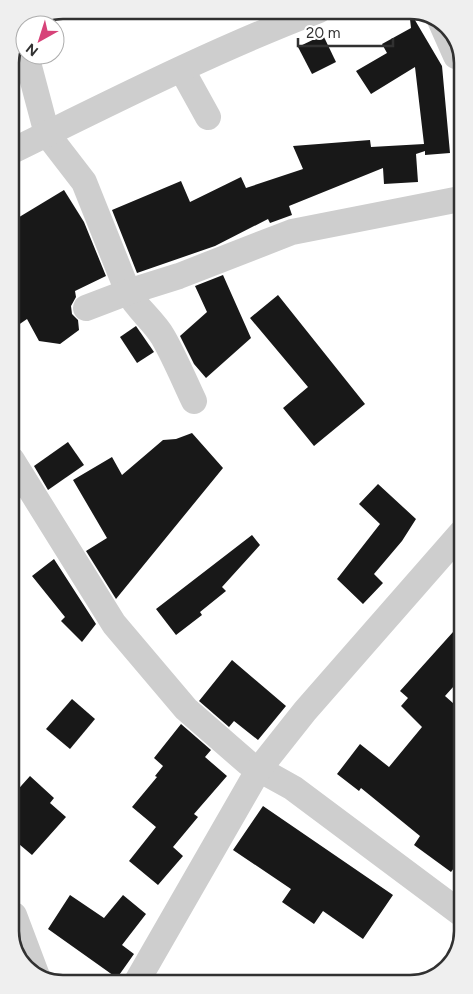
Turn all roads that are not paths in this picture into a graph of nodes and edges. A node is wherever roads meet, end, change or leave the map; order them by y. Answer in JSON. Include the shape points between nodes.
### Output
{"nodes":[{"id":1,"x":295,"y":19,"type":"edge"},
{"id":2,"x":28,"y":65,"type":"edge"},
{"id":3,"x":182,"y":70,"type":"junction"},
{"id":4,"x":208,"y":117,"type":"dead end"},
{"id":5,"x":47,"y":134,"type":"junction"},
{"id":6,"x":19,"y":148,"type":"edge"},
{"id":7,"x":454,"y":201,"type":"edge"},
{"id":8,"x":128,"y":292,"type":"junction"},
{"id":9,"x":86,"y":308,"type":"dead end"},
{"id":10,"x":194,"y":400,"type":"dead end"},
{"id":11,"x":19,"y":471,"type":"edge"},
{"id":12,"x":454,"y":541,"type":"edge"},
{"id":13,"x":259,"y":769,"type":"junction"},
{"id":14,"x":454,"y":908,"type":"edge"},
{"id":15,"x":19,"y":928,"type":"edge"},
{"id":16,"x":32,"y":962,"type":"edge"},
{"id":17,"x":141,"y":975,"type":"edge"}],
"edges":[{"from":1,"to":3,"type":"street"},
{"from":2,"to":5,"type":"street"},
{"from":3,"to":4,"type":"street"},
{"from":3,"to":5,"type":"street"},
{"from":5,"to":6,"type":"street"},
{"from":5,"to":8,"type":"street","via":[[84,182]]},
{"from":7,"to":8,"type":"street","via":[[292,232]]},
{"from":8,"to":9,"type":"street"},
{"from":8,"to":10,"type":"street","via":[[163,338]]},
{"from":11,"to":13,"type":"street","via":[[114,624],[186,709]]},
{"from":12,"to":13,"type":"street"},
{"from":13,"to":14,"type":"street","via":[[293,788]]},
{"from":13,"to":17,"type":"street"},
{"from":15,"to":16,"type":"street"}]}
